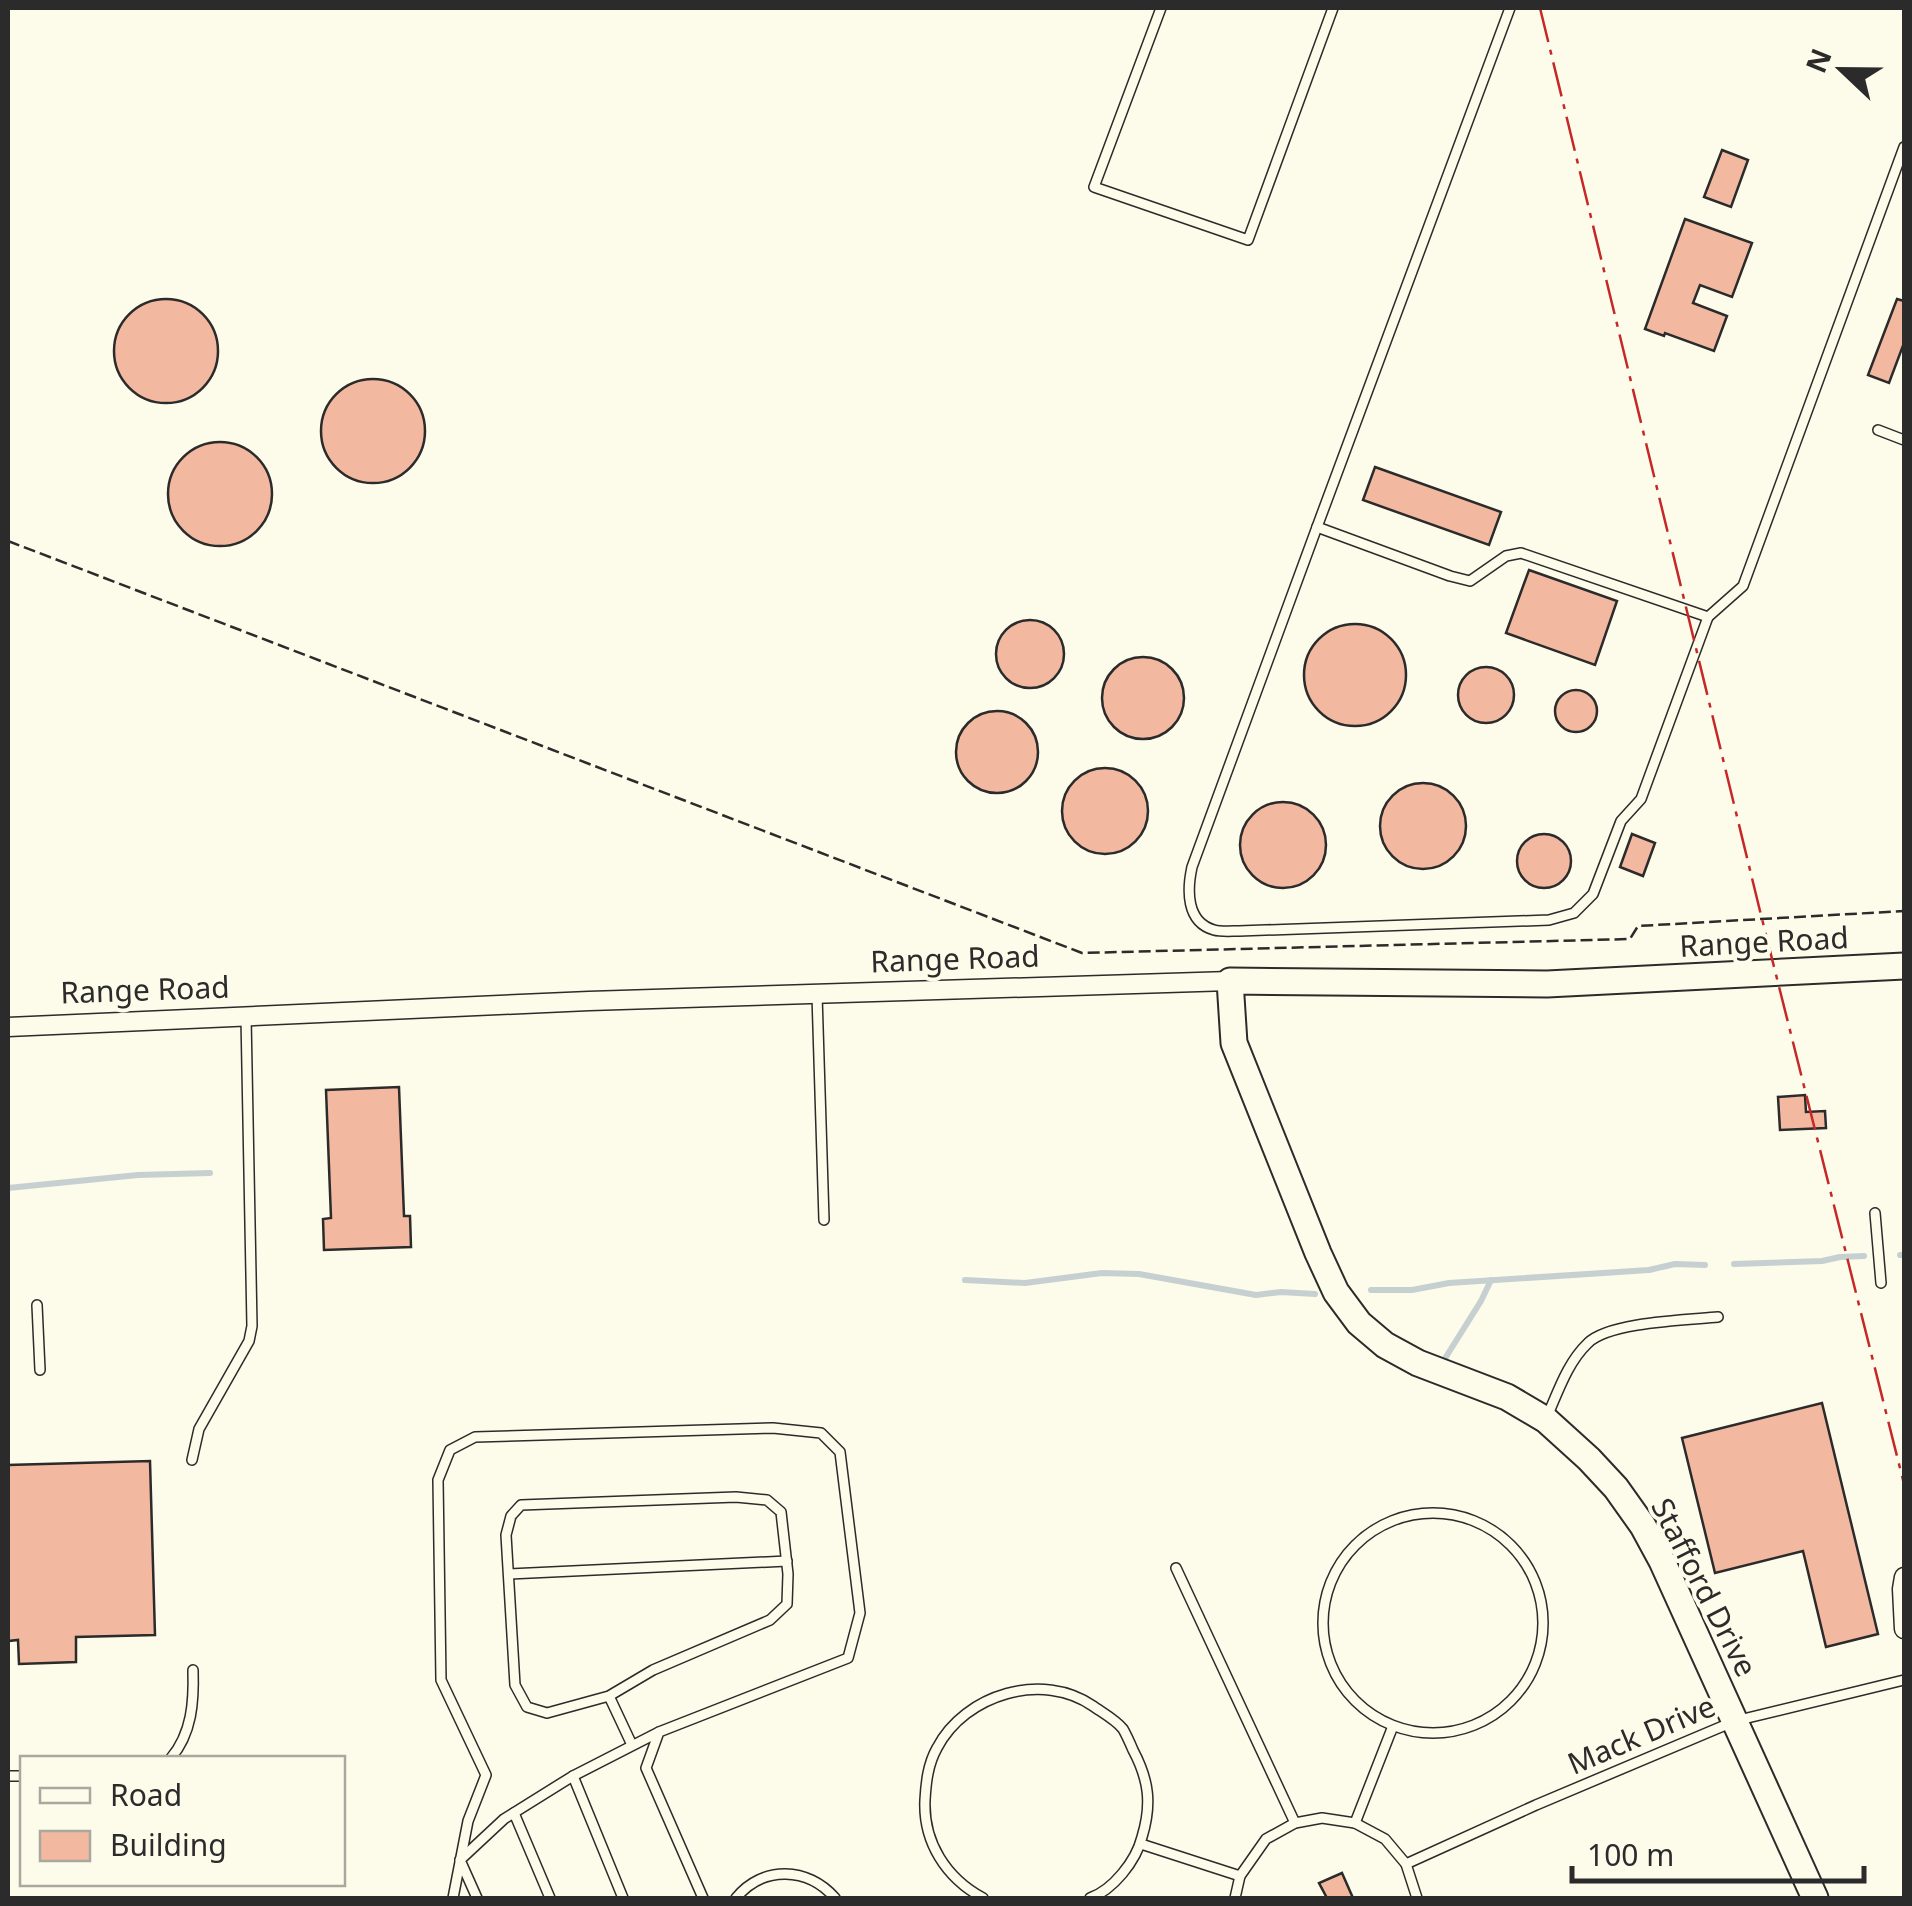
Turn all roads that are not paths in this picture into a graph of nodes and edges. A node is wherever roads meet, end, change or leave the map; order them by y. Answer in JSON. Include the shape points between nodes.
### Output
{"nodes":[{"id":1,"x":1160,"y":8,"type":"edge"},
{"id":2,"x":1333,"y":8,"type":"edge"},
{"id":3,"x":1510,"y":8,"type":"edge"},
{"id":4,"x":1904,"y":147,"type":"edge"},
{"id":5,"x":1878,"y":430,"type":"dead end"},
{"id":6,"x":1904,"y":440,"type":"edge"},
{"id":7,"x":1317,"y":528,"type":"junction"},
{"id":8,"x":1708,"y":617,"type":"junction"},
{"id":9,"x":1904,"y":966,"type":"edge"},
{"id":10,"x":1230,"y":981,"type":"junction"},
{"id":11,"x":817,"y":995,"type":"junction"},
{"id":12,"x":246,"y":1017,"type":"junction"},
{"id":13,"x":8,"y":1028,"type":"edge"},
{"id":14,"x":1875,"y":1213,"type":"dead end"},
{"id":15,"x":824,"y":1220,"type":"dead end"},
{"id":16,"x":1881,"y":1284,"type":"dead end"},
{"id":17,"x":37,"y":1304,"type":"dead end"},
{"id":18,"x":1718,"y":1317,"type":"dead end"},
{"id":19,"x":40,"y":1370,"type":"dead end"},
{"id":20,"x":1546,"y":1420,"type":"junction"},
{"id":21,"x":192,"y":1460,"type":"dead end"},
{"id":22,"x":787,"y":1561,"type":"junction"},
{"id":23,"x":1176,"y":1568,"type":"dead end"},
{"id":24,"x":508,"y":1574,"type":"junction"},
{"id":25,"x":1904,"y":1577,"type":"edge"},
{"id":26,"x":1904,"y":1629,"type":"edge"},
{"id":27,"x":192,"y":1670,"type":"dead end"},
{"id":28,"x":1904,"y":1680,"type":"edge"},
{"id":29,"x":610,"y":1696,"type":"junction"},
{"id":30,"x":1735,"y":1721,"type":"junction"},
{"id":31,"x":1393,"y":1726,"type":"junction"},
{"id":32,"x":659,"y":1732,"type":"junction"},
{"id":33,"x":632,"y":1745,"type":"junction"},
{"id":34,"x":173,"y":1756,"type":"edge"},
{"id":35,"x":573,"y":1776,"type":"junction"},
{"id":36,"x":514,"y":1813,"type":"junction"},
{"id":37,"x":1354,"y":1822,"type":"junction"},
{"id":38,"x":1295,"y":1823,"type":"junction"},
{"id":39,"x":1140,"y":1844,"type":"junction"},
{"id":40,"x":460,"y":1860,"type":"junction"},
{"id":41,"x":1406,"y":1864,"type":"junction"},
{"id":42,"x":1240,"y":1876,"type":"junction"},
{"id":43,"x":452,"y":1898,"type":"edge"},
{"id":44,"x":477,"y":1898,"type":"edge"},
{"id":45,"x":550,"y":1898,"type":"edge"},
{"id":46,"x":624,"y":1898,"type":"edge"},
{"id":47,"x":703,"y":1898,"type":"edge"},
{"id":48,"x":736,"y":1898,"type":"edge"},
{"id":49,"x":836,"y":1898,"type":"edge"},
{"id":50,"x":982,"y":1898,"type":"edge"},
{"id":51,"x":1090,"y":1898,"type":"edge"},
{"id":52,"x":1235,"y":1898,"type":"edge"},
{"id":53,"x":1417,"y":1898,"type":"edge"},
{"id":54,"x":1815,"y":1898,"type":"edge"}],
"edges":[{"from":1,"to":2,"type":"lane","via":[[1094,187],[1248,240]]},
{"from":3,"to":7,"type":"lane"},
{"from":4,"to":8,"type":"lane","via":[[1744,586]]},
{"from":5,"to":6,"type":"lane"},
{"from":7,"to":8,"type":"lane","via":[[1470,581],[1521,553]]},
{"from":7,"to":8,"type":"lane","via":[[1192,868],[1190,904],[1213,930],[1549,920],[1574,913],[1593,894],[1621,822],[1640,799]]},
{"from":9,"to":10,"type":"street","name":"Range Road","via":[[1548,984]]},
{"from":10,"to":11,"type":"street","name":"Range Road"},
{"from":10,"to":20,"type":"street","name":"Stafford Drive","via":[[1234,1043],[1336,1292],[1386,1345]]},
{"from":11,"to":12,"type":"street","name":"Range Road"},
{"from":11,"to":15,"type":"lane"},
{"from":12,"to":13,"type":"street","name":"Range Road"},
{"from":12,"to":21,"type":"lane","via":[[252,1326],[199,1429]]},
{"from":14,"to":16,"type":"lane"},
{"from":17,"to":19,"type":"lane"},
{"from":18,"to":20,"type":"lane","via":[[1612,1329],[1590,1340],[1569,1366]]},
{"from":20,"to":30,"type":"street","name":"Stafford Drive","via":[[1589,1458],[1642,1526]]},
{"from":22,"to":24,"type":"lane"},
{"from":22,"to":24,"type":"lane","via":[[781,1512],[767,1500],[521,1506],[510,1516],[506,1535]]},
{"from":22,"to":29,"type":"lane","via":[[787,1604],[770,1620],[653,1670]]},
{"from":23,"to":38,"type":"lane"},
{"from":24,"to":29,"type":"lane","via":[[515,1684],[527,1707],[547,1714]]},
{"from":25,"to":26,"type":"street"},
{"from":27,"to":34,"type":"lane","via":[[194,1702]]},
{"from":28,"to":30,"type":"lane","name":"Mack Drive"},
{"from":29,"to":33,"type":"lane"},
{"from":30,"to":41,"type":"lane","name":"Mack Drive"},
{"from":30,"to":54,"type":"street","name":"Stafford Drive"},
{"from":31,"to":31,"type":"lane","via":[[1361,1708],[1336,1677],[1323,1637],[1324,1599],[1343,1558],[1365,1535],[1396,1518],[1434,1512],[1480,1522],[1511,1544],[1531,1570],[1543,1610],[1541,1646],[1527,1680],[1500,1710],[1462,1730],[1429,1734]]},
{"from":31,"to":37,"type":"lane"},
{"from":32,"to":33,"type":"lane"},
{"from":32,"to":40,"type":"lane","via":[[848,1658],[860,1614],[840,1452],[821,1433],[773,1428],[474,1437],[450,1450],[438,1480],[441,1680],[486,1775]]},
{"from":32,"to":47,"type":"lane","via":[[646,1768]]},
{"from":33,"to":35,"type":"lane"},
{"from":35,"to":36,"type":"lane"},
{"from":35,"to":46,"type":"lane"},
{"from":36,"to":40,"type":"lane"},
{"from":36,"to":45,"type":"lane"},
{"from":37,"to":38,"type":"lane"},
{"from":37,"to":41,"type":"lane","via":[[1385,1839]]},
{"from":38,"to":42,"type":"lane","via":[[1266,1840]]},
{"from":39,"to":42,"type":"lane"},
{"from":39,"to":50,"type":"lane","via":[[1148,1816],[1146,1773],[1121,1726],[1077,1696],[1048,1690],[982,1702],[937,1748],[926,1778],[924,1817],[938,1857]]},
{"from":39,"to":51,"type":"lane","via":[[1127,1868]]},
{"from":40,"to":43,"type":"lane"},
{"from":40,"to":44,"type":"lane"},
{"from":41,"to":53,"type":"lane"},
{"from":42,"to":52,"type":"lane"},
{"from":48,"to":49,"type":"lane","via":[[760,1879],[784,1873],[818,1882]]}]}
